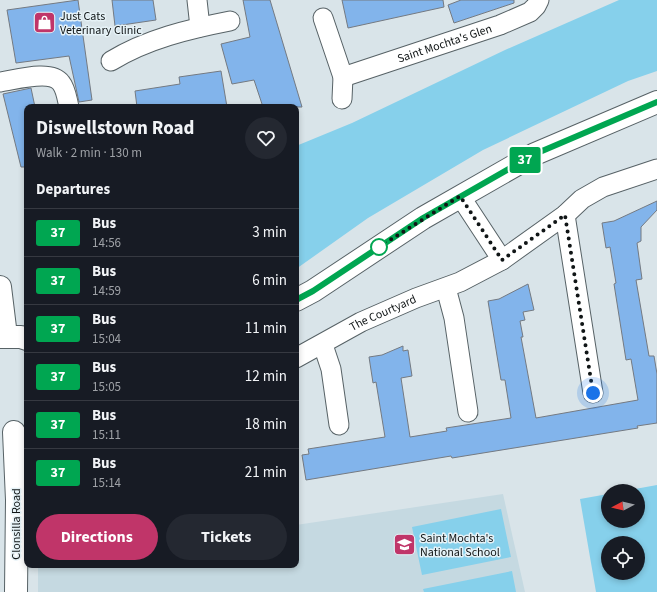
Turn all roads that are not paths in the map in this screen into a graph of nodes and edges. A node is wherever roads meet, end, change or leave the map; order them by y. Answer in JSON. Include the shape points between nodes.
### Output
{"nodes":[{"id":1,"x":197,"y":0,"type":"edge"},
{"id":2,"x":539,"y":0,"type":"edge"},
{"id":3,"x":323,"y":18,"type":"dead end"},
{"id":4,"x":230,"y":21,"type":"dead end"},
{"id":5,"x":200,"y":27,"type":"junction"},
{"id":6,"x":111,"y":61,"type":"dead end"},
{"id":7,"x":343,"y":76,"type":"junction"},
{"id":8,"x":0,"y":82,"type":"edge"},
{"id":9,"x":342,"y":99,"type":"dead end"},
{"id":10,"x":657,"y":102,"type":"edge"},
{"id":11,"x":68,"y":104,"type":"edge"},
{"id":12,"x":657,"y":169,"type":"edge"},
{"id":13,"x":460,"y":196,"type":"junction"},
{"id":14,"x":565,"y":215,"type":"junction"},
{"id":15,"x":502,"y":260,"type":"junction"},
{"id":16,"x":0,"y":287,"type":"edge"},
{"id":17,"x":446,"y":288,"type":"junction"},
{"id":18,"x":299,"y":298,"type":"edge"},
{"id":19,"x":11,"y":337,"type":"edge"},
{"id":20,"x":323,"y":345,"type":"junction"},
{"id":21,"x":299,"y":357,"type":"edge"},
{"id":22,"x":593,"y":393,"type":"dead end"},
{"id":23,"x":468,"y":412,"type":"dead end"},
{"id":24,"x":339,"y":425,"type":"dead end"},
{"id":25,"x":14,"y":430,"type":"edge"},
{"id":26,"x":16,"y":592,"type":"edge"}],
"edges":[{"from":1,"to":5,"type":"street"},
{"from":2,"to":7,"type":"street","name":"Saint Mochta's Glen","via":[[530,12],[500,25]]},
{"from":3,"to":7,"type":"street"},
{"from":4,"to":5,"type":"street"},
{"from":5,"to":6,"type":"street","via":[[143,44]]},
{"from":7,"to":9,"type":"street"},
{"from":8,"to":11,"type":"street","via":[[41,75],[53,77],[61,82]]},
{"from":10,"to":13,"type":"street","via":[[535,154]]},
{"from":12,"to":14,"type":"street","name":"The Courtyard","via":[[603,187],[582,199]]},
{"from":13,"to":15,"type":"street"},
{"from":13,"to":18,"type":"street"},
{"from":14,"to":15,"type":"street","name":"The Courtyard"},
{"from":14,"to":22,"type":"street"},
{"from":15,"to":17,"type":"street","name":"The Courtyard"},
{"from":16,"to":19,"type":"street"},
{"from":17,"to":20,"type":"street","name":"The Courtyard","via":[[361,322]]},
{"from":17,"to":23,"type":"street","via":[[454,318]]},
{"from":20,"to":21,"type":"street","name":"The Courtyard"},
{"from":20,"to":24,"type":"street","via":[[331,369]]},
{"from":25,"to":26,"type":"street","name":"Clonsilla Road","via":[[17,500]]}]}
